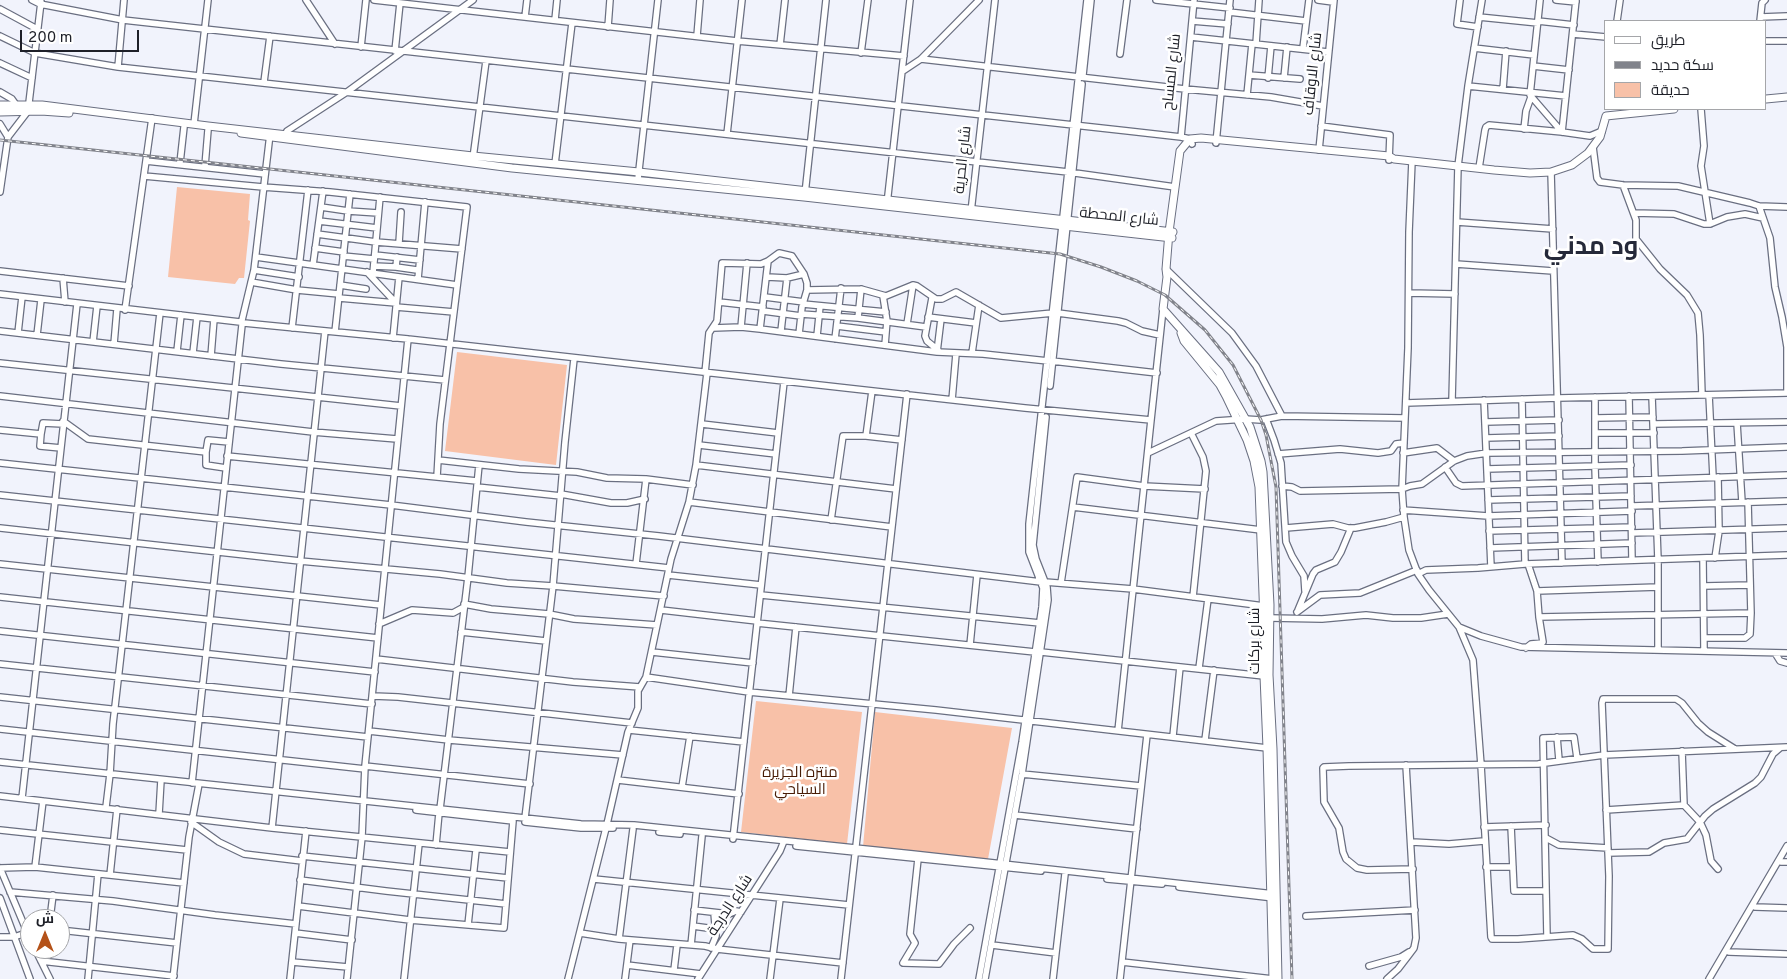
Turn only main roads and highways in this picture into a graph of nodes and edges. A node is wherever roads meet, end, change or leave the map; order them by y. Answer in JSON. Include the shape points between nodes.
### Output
{"nodes":[{"id":1,"x":1787,"y":97,"type":"edge"},
{"id":2,"x":1767,"y":99,"type":"edge"},
{"id":3,"x":0,"y":105,"type":"edge"},
{"id":4,"x":18,"y":108,"type":"junction"},
{"id":5,"x":1651,"y":110,"type":"edge"},
{"id":6,"x":0,"y":112,"type":"edge"},
{"id":7,"x":1606,"y":112,"type":"edge"},
{"id":8,"x":151,"y":120,"type":"junction"},
{"id":9,"x":270,"y":135,"type":"junction"},
{"id":10,"x":1191,"y":141,"type":"junction"},
{"id":11,"x":1291,"y":149,"type":"junction"},
{"id":12,"x":1391,"y":158,"type":"junction"},
{"id":13,"x":473,"y":159,"type":"junction"},
{"id":14,"x":639,"y":176,"type":"junction"},
{"id":15,"x":1171,"y":235,"type":"junction"},
{"id":16,"x":1241,"y":419,"type":"junction"},
{"id":17,"x":1274,"y":896,"type":"junction"},
{"id":18,"x":1273,"y":979,"type":"edge"},
{"id":19,"x":1278,"y":979,"type":"edge"}],
"edges":[{"from":1,"to":2,"type":"main road"},
{"from":3,"to":4,"type":"main road"},
{"from":4,"to":6,"type":"main road"},
{"from":4,"to":8,"type":"main road"},
{"from":5,"to":7,"type":"main road"},
{"from":7,"to":12,"type":"main road","via":[[1602,131],[1593,147],[1572,165],[1551,172]]},
{"from":8,"to":9,"type":"main road"},
{"from":8,"to":9,"type":"main road","via":[[184,127]]},
{"from":9,"to":13,"type":"main road"},
{"from":10,"to":11,"type":"main road"},
{"from":10,"to":15,"type":"main road","via":[[1183,156]]},
{"from":10,"to":15,"type":"main road","via":[[1185,143],[1180,151]]},
{"from":11,"to":12,"type":"main road"},
{"from":11,"to":12,"type":"main road"},
{"from":13,"to":14,"type":"main road"},
{"from":13,"to":14,"type":"main road","via":[[555,164]]},
{"from":14,"to":15,"type":"main road","name":"شارع المحطة"},
{"from":15,"to":16,"type":"main road","name":"شارع بركات","via":[[1163,309],[1219,372]]},
{"from":16,"to":17,"type":"main road","name":"شارع بركات","via":[[1258,477]]},
{"from":16,"to":17,"type":"main road","name":"شارع بركات","via":[[1254,437],[1263,472],[1270,618]]},
{"from":17,"to":18,"type":"main road","name":"شارع بركات"},
{"from":17,"to":19,"type":"main road","name":"شارع بركات"}]}
